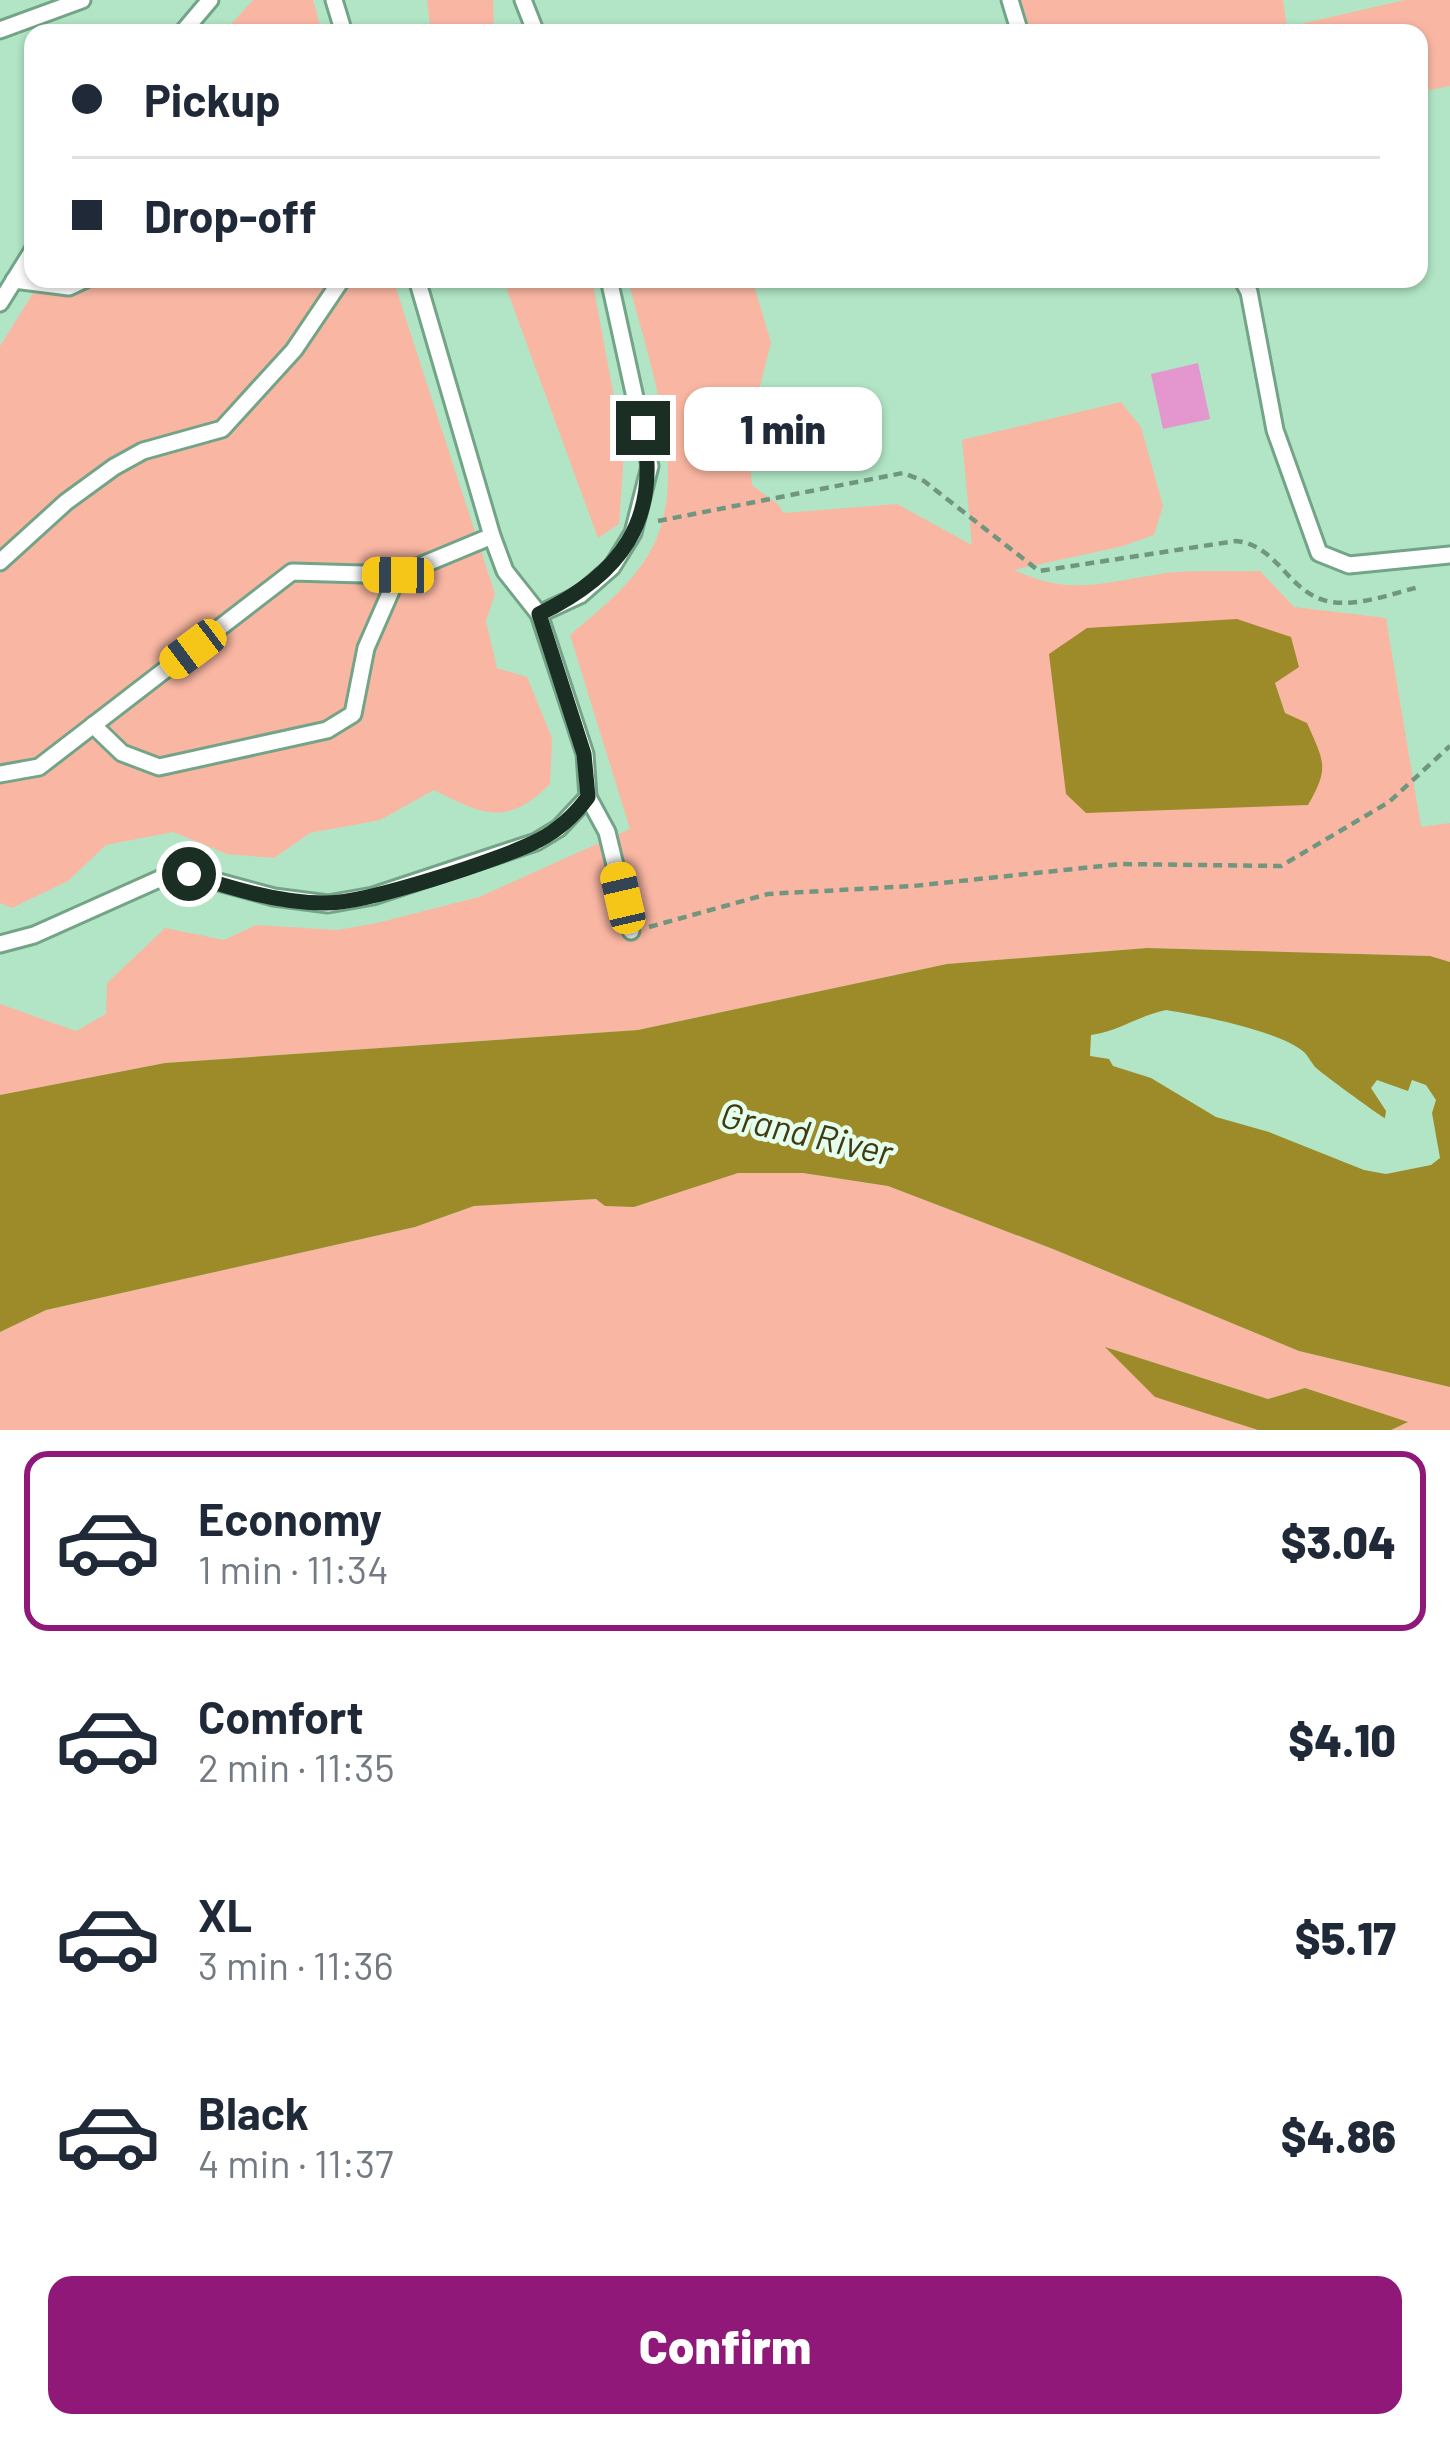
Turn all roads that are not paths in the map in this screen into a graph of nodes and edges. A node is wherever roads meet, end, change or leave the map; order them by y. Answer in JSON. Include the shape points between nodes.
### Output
{"nodes":[{"id":1,"x":82,"y":0,"type":"edge"},
{"id":2,"x":210,"y":0,"type":"edge"},
{"id":3,"x":190,"y":24,"type":"edge"},
{"id":4,"x":0,"y":30,"type":"edge"},
{"id":5,"x":24,"y":264,"type":"edge"},
{"id":6,"x":14,"y":280,"type":"junction"},
{"id":7,"x":24,"y":281,"type":"edge"},
{"id":8,"x":336,"y":288,"type":"edge"},
{"id":9,"x":420,"y":288,"type":"edge"},
{"id":10,"x":611,"y":288,"type":"edge"},
{"id":11,"x":1247,"y":288,"type":"edge"},
{"id":12,"x":0,"y":303,"type":"edge"},
{"id":13,"x":492,"y":536,"type":"junction"},
{"id":14,"x":1450,"y":555,"type":"edge"},
{"id":15,"x":0,"y":562,"type":"edge"},
{"id":16,"x":398,"y":575,"type":"junction"},
{"id":17,"x":539,"y":614,"type":"junction"},
{"id":18,"x":93,"y":725,"type":"junction"},
{"id":19,"x":0,"y":774,"type":"edge"},
{"id":20,"x":588,"y":797,"type":"junction"},
{"id":21,"x":631,"y":932,"type":"road end"},
{"id":22,"x":0,"y":944,"type":"edge"}],
"edges":[{"from":1,"to":4,"type":"lane"},
{"from":2,"to":3,"type":"lane"},
{"from":5,"to":6,"type":"lane"},
{"from":6,"to":7,"type":"lane"},
{"from":6,"to":12,"type":"lane"},
{"from":8,"to":15,"type":"lane","via":[[294,350],[221,429],[114,467]]},
{"from":9,"to":13,"type":"lane"},
{"from":10,"to":17,"type":"lane","via":[[650,466],[635,526],[612,568]]},
{"from":11,"to":14,"type":"lane","via":[[1275,430],[1319,553],[1349,565]]},
{"from":13,"to":16,"type":"lane"},
{"from":13,"to":17,"type":"lane","via":[[505,571]]},
{"from":16,"to":18,"type":"lane","via":[[292,572]]},
{"from":16,"to":18,"type":"lane","via":[[365,649],[353,714],[327,730],[158,767],[122,753]]},
{"from":17,"to":20,"type":"lane","via":[[584,754]]},
{"from":18,"to":19,"type":"lane","via":[[39,767]]},
{"from":20,"to":21,"type":"lane","via":[[607,832]]},
{"from":20,"to":22,"type":"lane","via":[[536,842],[373,896],[328,904],[166,876]]}]}
